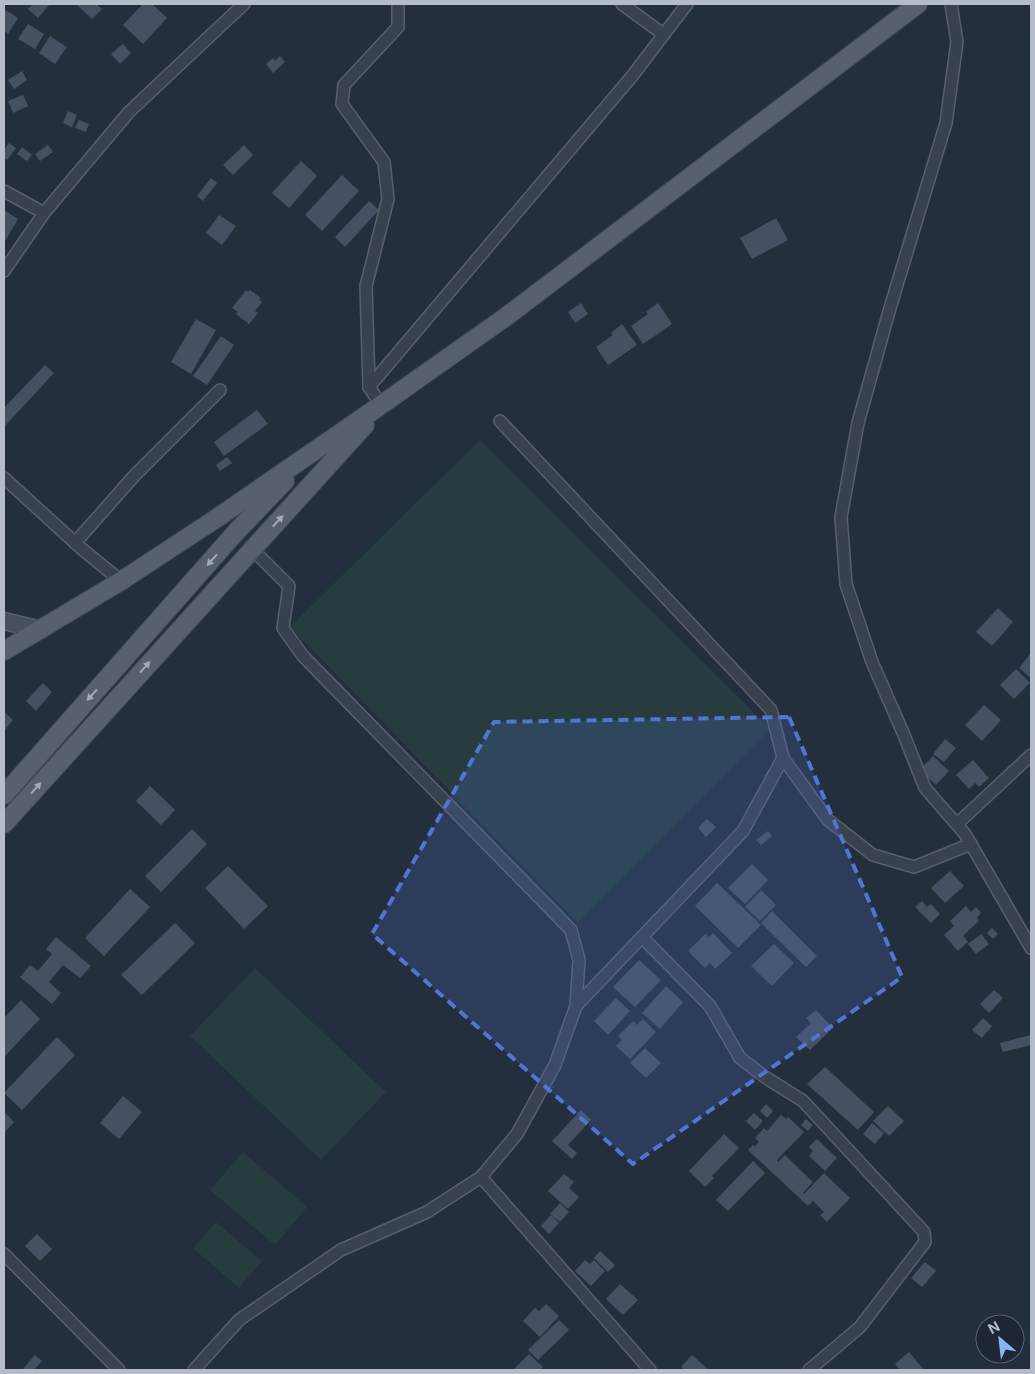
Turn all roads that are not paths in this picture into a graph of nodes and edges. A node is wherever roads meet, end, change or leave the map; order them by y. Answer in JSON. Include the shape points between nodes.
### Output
{"nodes":[{"id":1,"x":244,"y":4,"type":"edge"},
{"id":2,"x":398,"y":4,"type":"edge"},
{"id":3,"x":622,"y":4,"type":"edge"},
{"id":4,"x":686,"y":4,"type":"edge"},
{"id":5,"x":918,"y":4,"type":"edge"},
{"id":6,"x":951,"y":4,"type":"edge"},
{"id":7,"x":664,"y":34,"type":"junction"},
{"id":8,"x":4,"y":191,"type":"edge"},
{"id":9,"x":44,"y":213,"type":"junction"},
{"id":10,"x":4,"y":271,"type":"edge"},
{"id":11,"x":369,"y":387,"type":"junction"},
{"id":12,"x":220,"y":390,"type":"dead end"},
{"id":13,"x":381,"y":405,"type":"junction"},
{"id":14,"x":500,"y":421,"type":"dead end"},
{"id":15,"x":318,"y":450,"type":"junction"},
{"id":16,"x":4,"y":478,"type":"edge"},
{"id":17,"x":217,"y":518,"type":"junction"},
{"id":18,"x":236,"y":532,"type":"junction"},
{"id":19,"x":75,"y":543,"type":"junction"},
{"id":20,"x":252,"y":549,"type":"junction"},
{"id":21,"x":121,"y":581,"type":"junction"},
{"id":22,"x":4,"y":621,"type":"edge"},
{"id":23,"x":41,"y":630,"type":"junction"},
{"id":24,"x":4,"y":652,"type":"edge"},
{"id":25,"x":1031,"y":754,"type":"edge"},
{"id":26,"x":783,"y":758,"type":"junction"},
{"id":27,"x":4,"y":795,"type":"edge"},
{"id":28,"x":4,"y":824,"type":"edge"},
{"id":29,"x":957,"y":824,"type":"junction"},
{"id":30,"x":971,"y":844,"type":"junction"},
{"id":31,"x":642,"y":937,"type":"junction"},
{"id":32,"x":1031,"y":948,"type":"edge"},
{"id":33,"x":576,"y":1006,"type":"junction"},
{"id":34,"x":481,"y":1177,"type":"junction"},
{"id":35,"x":4,"y":1254,"type":"edge"},
{"id":36,"x":119,"y":1370,"type":"edge"},
{"id":37,"x":194,"y":1370,"type":"edge"},
{"id":38,"x":650,"y":1370,"type":"edge"},
{"id":39,"x":809,"y":1370,"type":"edge"}],
"edges":[{"from":1,"to":9,"type":"street","via":[[129,112]]},
{"from":2,"to":11,"type":"street","via":[[398,27],[344,85],[342,104],[384,162],[388,199],[366,286]]},
{"from":3,"to":7,"type":"street"},
{"from":4,"to":7,"type":"street"},
{"from":5,"to":13,"type":"main road","via":[[507,316]]},
{"from":6,"to":29,"type":"street","via":[[958,42],[946,123],[858,423],[841,516],[846,584],[872,662],[925,788]]},
{"from":7,"to":11,"type":"street","via":[[633,75]]},
{"from":8,"to":9,"type":"street"},
{"from":9,"to":10,"type":"street"},
{"from":11,"to":13,"type":"street"},
{"from":12,"to":19,"type":"street","via":[[134,476]]},
{"from":13,"to":15,"type":"main road"},
{"from":20,"to":13,"type":"main road","one_way":true},
{"from":14,"to":26,"type":"street","via":[[771,710]]},
{"from":15,"to":17,"type":"main road"},
{"from":15,"to":18,"type":"main road"},
{"from":16,"to":19,"type":"street"},
{"from":17,"to":18,"type":"main road","via":[[224,520]]},
{"from":17,"to":21,"type":"main road"},
{"from":18,"to":20,"type":"main road"},
{"from":18,"to":27,"type":"main road","one_way":true},
{"from":19,"to":21,"type":"street"},
{"from":28,"to":20,"type":"main road","one_way":true},
{"from":20,"to":33,"type":"street","via":[[288,586],[283,628],[303,656],[571,930],[579,960]]},
{"from":21,"to":23,"type":"main road"},
{"from":22,"to":23,"type":"street"},
{"from":23,"to":24,"type":"main road"},
{"from":25,"to":29,"type":"street"},
{"from":26,"to":30,"type":"street","via":[[828,820],[873,856],[914,867]]},
{"from":26,"to":31,"type":"street","via":[[744,832]]},
{"from":29,"to":30,"type":"street"},
{"from":30,"to":32,"type":"street"},
{"from":31,"to":33,"type":"street"},
{"from":31,"to":39,"type":"street","via":[[710,1006],[740,1058],[802,1101],[924,1232],[925,1242],[860,1326]]},
{"from":33,"to":34,"type":"street","via":[[555,1065],[522,1125]]},
{"from":34,"to":37,"type":"street","via":[[427,1212],[342,1250],[239,1320]]},
{"from":34,"to":38,"type":"street"},
{"from":35,"to":36,"type":"street"}]}
